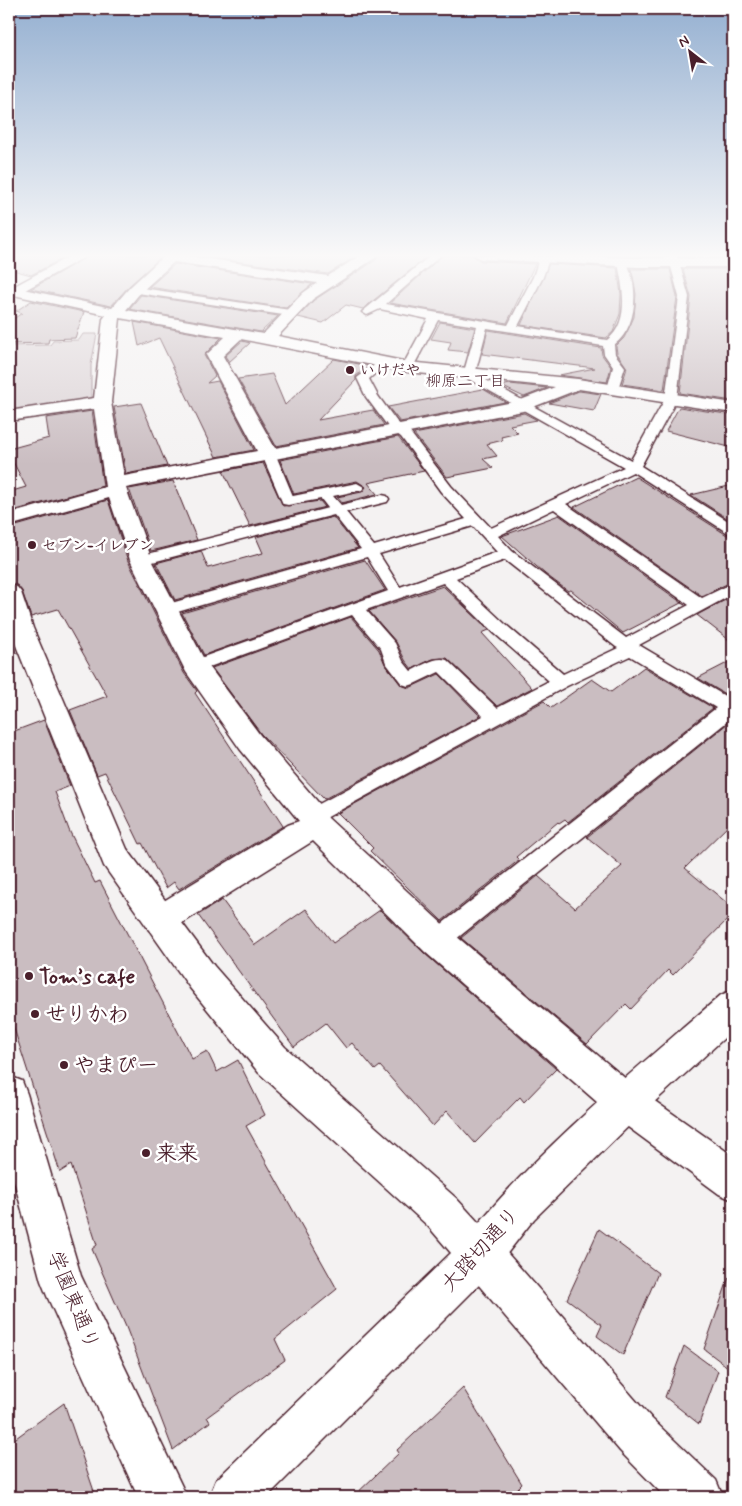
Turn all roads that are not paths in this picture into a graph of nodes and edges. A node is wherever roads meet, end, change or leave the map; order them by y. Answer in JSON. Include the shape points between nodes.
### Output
{"nodes":[{"id":1,"x":110,"y":325,"type":"edge"},
{"id":2,"x":188,"y":325,"type":"edge"},
{"id":3,"x":279,"y":325,"type":"edge"},
{"id":4,"x":430,"y":325,"type":"edge"},
{"id":5,"x":482,"y":325,"type":"edge"},
{"id":6,"x":500,"y":325,"type":"edge"},
{"id":7,"x":625,"y":325,"type":"edge"},
{"id":8,"x":680,"y":325,"type":"edge"},
{"id":9,"x":512,"y":327,"type":"joint"},
{"id":10,"x":236,"y":334,"type":"junction"},
{"id":11,"x":267,"y":339,"type":"junction"},
{"id":12,"x":609,"y":344,"type":"junction"},
{"id":13,"x":381,"y":363,"type":"junction"},
{"id":14,"x":408,"y":367,"type":"junction"},
{"id":15,"x":469,"y":375,"type":"junction"},
{"id":16,"x":578,"y":384,"type":"junction"},
{"id":17,"x":613,"y":389,"type":"junction"},
{"id":18,"x":671,"y":399,"type":"junction"},
{"id":19,"x":102,"y":402,"type":"junction"},
{"id":20,"x":523,"y":406,"type":"junction"},
{"id":21,"x":733,"y":408,"type":"edge"},
{"id":22,"x":9,"y":416,"type":"edge"},
{"id":23,"x":399,"y":429,"type":"junction"},
{"id":24,"x":268,"y":454,"type":"junction"},
{"id":25,"x":634,"y":467,"type":"junction"},
{"id":26,"x":116,"y":487,"type":"junction"},
{"id":27,"x":357,"y":487,"type":"dead end"},
{"id":28,"x":325,"y":495,"type":"junction"},
{"id":29,"x":382,"y":499,"type":"dead end"},
{"id":30,"x":556,"y":504,"type":"junction"},
{"id":31,"x":338,"y":511,"type":"junction"},
{"id":32,"x":9,"y":520,"type":"edge"},
{"id":33,"x":476,"y":521,"type":"junction"},
{"id":34,"x":733,"y":530,"type":"edge"},
{"id":35,"x":488,"y":535,"type":"junction"},
{"id":36,"x":370,"y":551,"type":"junction"},
{"id":37,"x":507,"y":554,"type":"junction"},
{"id":38,"x":141,"y":560,"type":"junction"},
{"id":39,"x":445,"y":576,"type":"junction"},
{"id":40,"x":733,"y":588,"type":"edge"},
{"id":41,"x":9,"y":592,"type":"edge"},
{"id":42,"x":396,"y":592,"type":"junction"},
{"id":43,"x":701,"y":605,"type":"junction"},
{"id":44,"x":355,"y":608,"type":"junction"},
{"id":45,"x":167,"y":610,"type":"junction"},
{"id":46,"x":630,"y":647,"type":"junction"},
{"id":47,"x":195,"y":666,"type":"junction"},
{"id":48,"x":560,"y":682,"type":"junction"},
{"id":49,"x":732,"y":708,"type":"edge"},
{"id":50,"x":495,"y":717,"type":"junction"},
{"id":51,"x":316,"y":822,"type":"junction"},
{"id":52,"x":160,"y":920,"type":"junction"},
{"id":53,"x":436,"y":941,"type":"junction"},
{"id":54,"x":733,"y":1007,"type":"edge"},
{"id":55,"x":626,"y":1103,"type":"junction"},
{"id":56,"x":12,"y":1116,"type":"edge"},
{"id":57,"x":733,"y":1180,"type":"edge"},
{"id":58,"x":480,"y":1254,"type":"junction"},
{"id":59,"x":163,"y":1497,"type":"edge"},
{"id":60,"x":233,"y":1497,"type":"edge"},
{"id":61,"x":699,"y":1497,"type":"edge"}],
"edges":[{"from":1,"to":19,"type":"street"},
{"from":2,"to":10,"type":"street"},
{"from":3,"to":11,"type":"street"},
{"from":4,"to":14,"type":"lane"},
{"from":5,"to":15,"type":"lane"},
{"from":6,"to":9,"type":"lane"},
{"from":7,"to":12,"type":"lane","via":[[624,331]]},
{"from":8,"to":18,"type":"lane"},
{"from":9,"to":12,"type":"lane"},
{"from":10,"to":11,"type":"street"},
{"from":10,"to":24,"type":"street","via":[[214,355]]},
{"from":11,"to":13,"type":"street"},
{"from":12,"to":17,"type":"lane","via":[[609,355],[619,367]]},
{"from":13,"to":14,"type":"street"},
{"from":13,"to":23,"type":"lane","via":[[362,378],[372,397]]},
{"from":14,"to":15,"type":"street"},
{"from":15,"to":16,"type":"street"},
{"from":15,"to":20,"type":"lane"},
{"from":16,"to":17,"type":"street"},
{"from":16,"to":20,"type":"street"},
{"from":17,"to":18,"type":"street"},
{"from":18,"to":21,"type":"street"},
{"from":18,"to":25,"type":"lane"},
{"from":19,"to":22,"type":"street"},
{"from":19,"to":26,"type":"street"},
{"from":20,"to":23,"type":"street"},
{"from":20,"to":25,"type":"lane"},
{"from":23,"to":24,"type":"street"},
{"from":23,"to":33,"type":"lane"},
{"from":24,"to":26,"type":"street"},
{"from":24,"to":28,"type":"lane","via":[[288,500]]},
{"from":25,"to":30,"type":"lane"},
{"from":25,"to":34,"type":"lane"},
{"from":26,"to":32,"type":"street"},
{"from":26,"to":38,"type":"street"},
{"from":27,"to":28,"type":"lane"},
{"from":28,"to":31,"type":"lane"},
{"from":29,"to":31,"type":"lane"},
{"from":30,"to":35,"type":"lane"},
{"from":30,"to":43,"type":"lane"},
{"from":31,"to":36,"type":"lane"},
{"from":31,"to":38,"type":"lane"},
{"from":33,"to":35,"type":"lane"},
{"from":33,"to":36,"type":"lane"},
{"from":35,"to":37,"type":"lane"},
{"from":36,"to":42,"type":"lane"},
{"from":36,"to":45,"type":"lane"},
{"from":37,"to":39,"type":"lane"},
{"from":37,"to":46,"type":"lane"},
{"from":38,"to":45,"type":"street"},
{"from":39,"to":42,"type":"lane"},
{"from":39,"to":48,"type":"lane"},
{"from":40,"to":43,"type":"lane"},
{"from":41,"to":52,"type":"street","via":[[24,637],[115,858]]},
{"from":42,"to":44,"type":"lane"},
{"from":43,"to":46,"type":"lane","via":[[630,643]]},
{"from":44,"to":47,"type":"lane"},
{"from":44,"to":50,"type":"lane","via":[[389,647],[395,663],[408,680],[441,664]]},
{"from":45,"to":47,"type":"street"},
{"from":46,"to":48,"type":"lane"},
{"from":46,"to":49,"type":"lane"},
{"from":47,"to":51,"type":"street","via":[[250,742]]},
{"from":48,"to":50,"type":"lane"},
{"from":49,"to":53,"type":"lane"},
{"from":50,"to":51,"type":"lane"},
{"from":51,"to":52,"type":"street"},
{"from":51,"to":53,"type":"street"},
{"from":52,"to":58,"type":"street","via":[[202,977],[272,1060],[442,1212]]},
{"from":53,"to":55,"type":"street"},
{"from":54,"to":55,"type":"street","name":"大踏切通り"},
{"from":55,"to":57,"type":"street"},
{"from":55,"to":58,"type":"street","name":"大踏切通り","via":[[520,1205]]},
{"from":56,"to":59,"type":"street","name":"学園東通り","via":[[62,1281]]},
{"from":58,"to":60,"type":"street","name":"大踏切通り"},
{"from":58,"to":61,"type":"street","via":[[636,1435]]}]}
